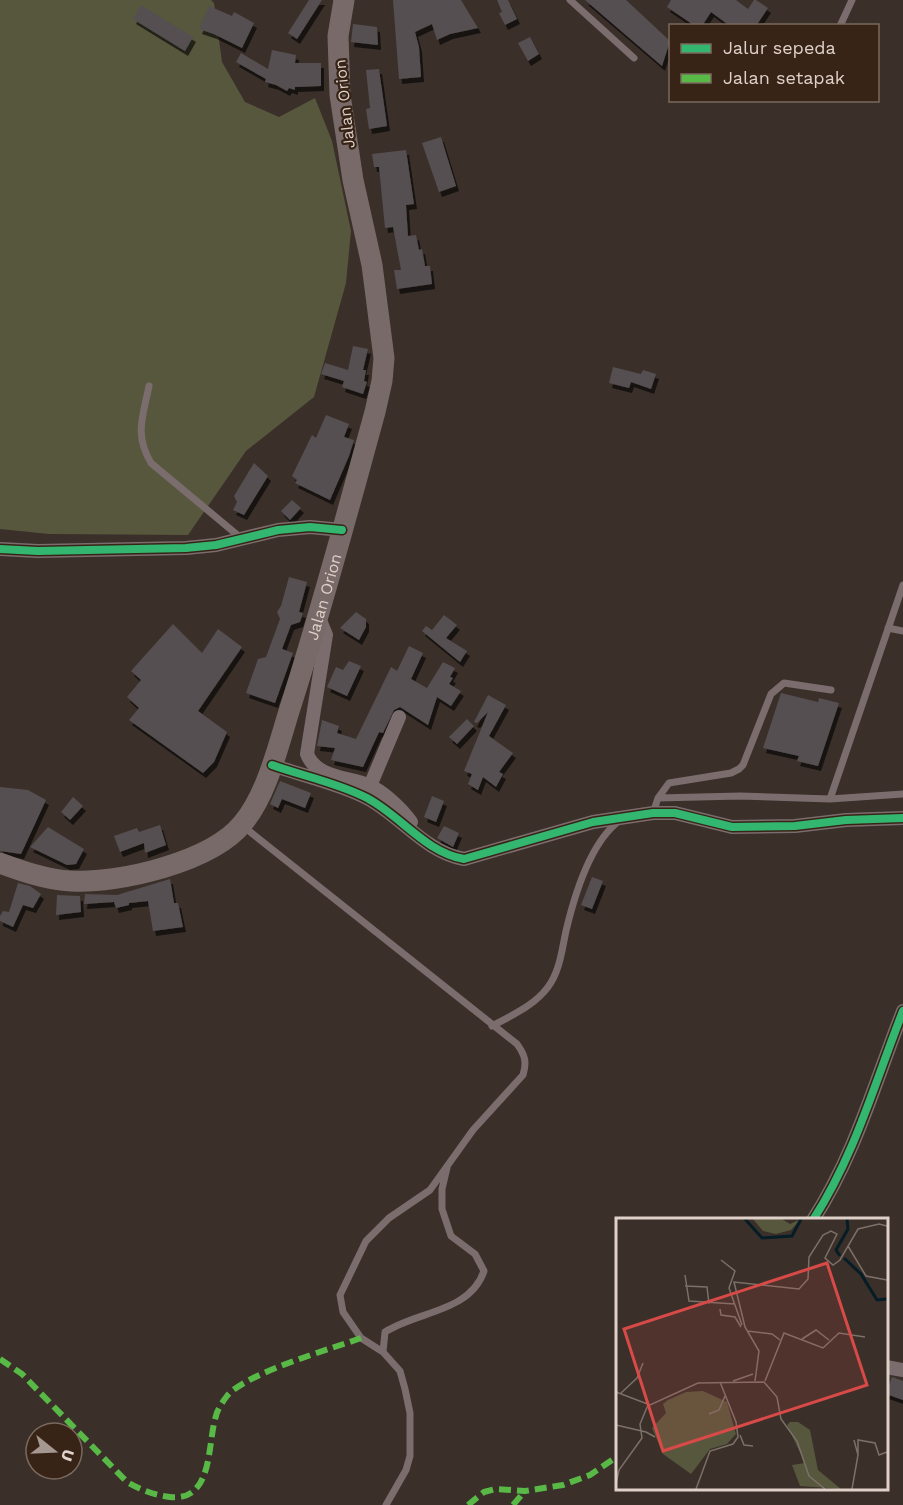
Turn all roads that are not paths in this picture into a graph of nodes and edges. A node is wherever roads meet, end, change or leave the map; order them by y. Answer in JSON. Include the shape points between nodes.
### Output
{"nodes":[{"id":1,"x":344,"y":0,"type":"edge"},
{"id":2,"x":570,"y":0,"type":"edge"},
{"id":3,"x":852,"y":0,"type":"edge"},
{"id":4,"x":841,"y":24,"type":"edge"},
{"id":5,"x":634,"y":58,"type":"dead end"},
{"id":6,"x":149,"y":386,"type":"dead end"},
{"id":7,"x":342,"y":530,"type":"junction"},
{"id":8,"x":241,"y":538,"type":"junction"},
{"id":9,"x":0,"y":549,"type":"edge"},
{"id":10,"x":903,"y":585,"type":"edge"},
{"id":11,"x":319,"y":618,"type":"junction"},
{"id":12,"x":888,"y":628,"type":"junction"},
{"id":13,"x":903,"y":631,"type":"edge"},
{"id":14,"x":831,"y":690,"type":"dead end"},
{"id":15,"x":399,"y":717,"type":"dead end"},
{"id":16,"x":272,"y":765,"type":"junction"},
{"id":17,"x":370,"y":786,"type":"junction"},
{"id":18,"x":903,"y":794,"type":"edge"},
{"id":19,"x":658,"y":798,"type":"junction"},
{"id":20,"x":830,"y":799,"type":"junction"},
{"id":21,"x":653,"y":813,"type":"junction"},
{"id":22,"x":626,"y":816,"type":"junction"},
{"id":23,"x":903,"y":818,"type":"edge"},
{"id":24,"x":242,"y":825,"type":"junction"},
{"id":25,"x":416,"y":835,"type":"junction"},
{"id":26,"x":0,"y":863,"type":"edge"},
{"id":27,"x":903,"y":1011,"type":"edge"},
{"id":28,"x":492,"y":1026,"type":"junction"},
{"id":29,"x":448,"y":1162,"type":"junction"},
{"id":30,"x":814,"y":1218,"type":"edge"},
{"id":31,"x":383,"y":1352,"type":"junction"},
{"id":32,"x":888,"y":1367,"type":"edge"},
{"id":33,"x":903,"y":1370,"type":"edge"},
{"id":34,"x":386,"y":1505,"type":"edge"}],
"edges":[{"from":1,"to":7,"type":"highway","name":"Jalan Orion","via":[[338,36],[340,95],[372,265],[384,358],[375,412]]},
{"from":2,"to":5,"type":"lane"},
{"from":3,"to":4,"type":"lane"},
{"from":6,"to":8,"type":"lane","via":[[140,429],[151,463]]},
{"from":7,"to":8,"type":"street","via":[[310,527]]},
{"from":7,"to":11,"type":"highway","name":"Jalan Orion"},
{"from":8,"to":9,"type":"street","via":[[186,548]]},
{"from":10,"to":12,"type":"lane"},
{"from":11,"to":16,"type":"highway","name":"Jalan Orion"},
{"from":11,"to":17,"type":"street","via":[[326,635],[307,754],[324,771]]},
{"from":12,"to":13,"type":"lane"},
{"from":12,"to":20,"type":"lane"},
{"from":14,"to":19,"type":"lane","via":[[784,683],[771,694],[739,770],[669,783]]},
{"from":15,"to":17,"type":"street"},
{"from":16,"to":24,"type":"highway","name":"Jalan Orion"},
{"from":16,"to":25,"type":"street","via":[[366,798]]},
{"from":17,"to":25,"type":"street","via":[[409,818]]},
{"from":18,"to":20,"type":"lane"},
{"from":19,"to":20,"type":"lane"},
{"from":19,"to":21,"type":"lane"},
{"from":21,"to":22,"type":"street"},
{"from":21,"to":23,"type":"street","via":[[675,813],[732,826]]},
{"from":22,"to":25,"type":"street","via":[[534,837],[469,859],[453,857]]},
{"from":22,"to":28,"type":"lane","via":[[609,829],[586,869],[558,967],[549,985],[534,1002]]},
{"from":24,"to":26,"type":"highway","name":"Jalan Orion","via":[[191,858],[113,880],[68,881]]},
{"from":24,"to":28,"type":"lane"},
{"from":27,"to":30,"type":"street","via":[[854,1144]]},
{"from":28,"to":29,"type":"lane","via":[[517,1044],[526,1064],[523,1075]]},
{"from":29,"to":31,"type":"lane","via":[[430,1190],[389,1218],[366,1241],[340,1294],[343,1312],[361,1338]]},
{"from":29,"to":31,"type":"lane","via":[[442,1209],[451,1236],[475,1254],[484,1271],[480,1283],[464,1300],[385,1332]]},
{"from":31,"to":34,"type":"lane","via":[[400,1371],[411,1436],[406,1470]]},
{"from":32,"to":33,"type":"street"}]}
